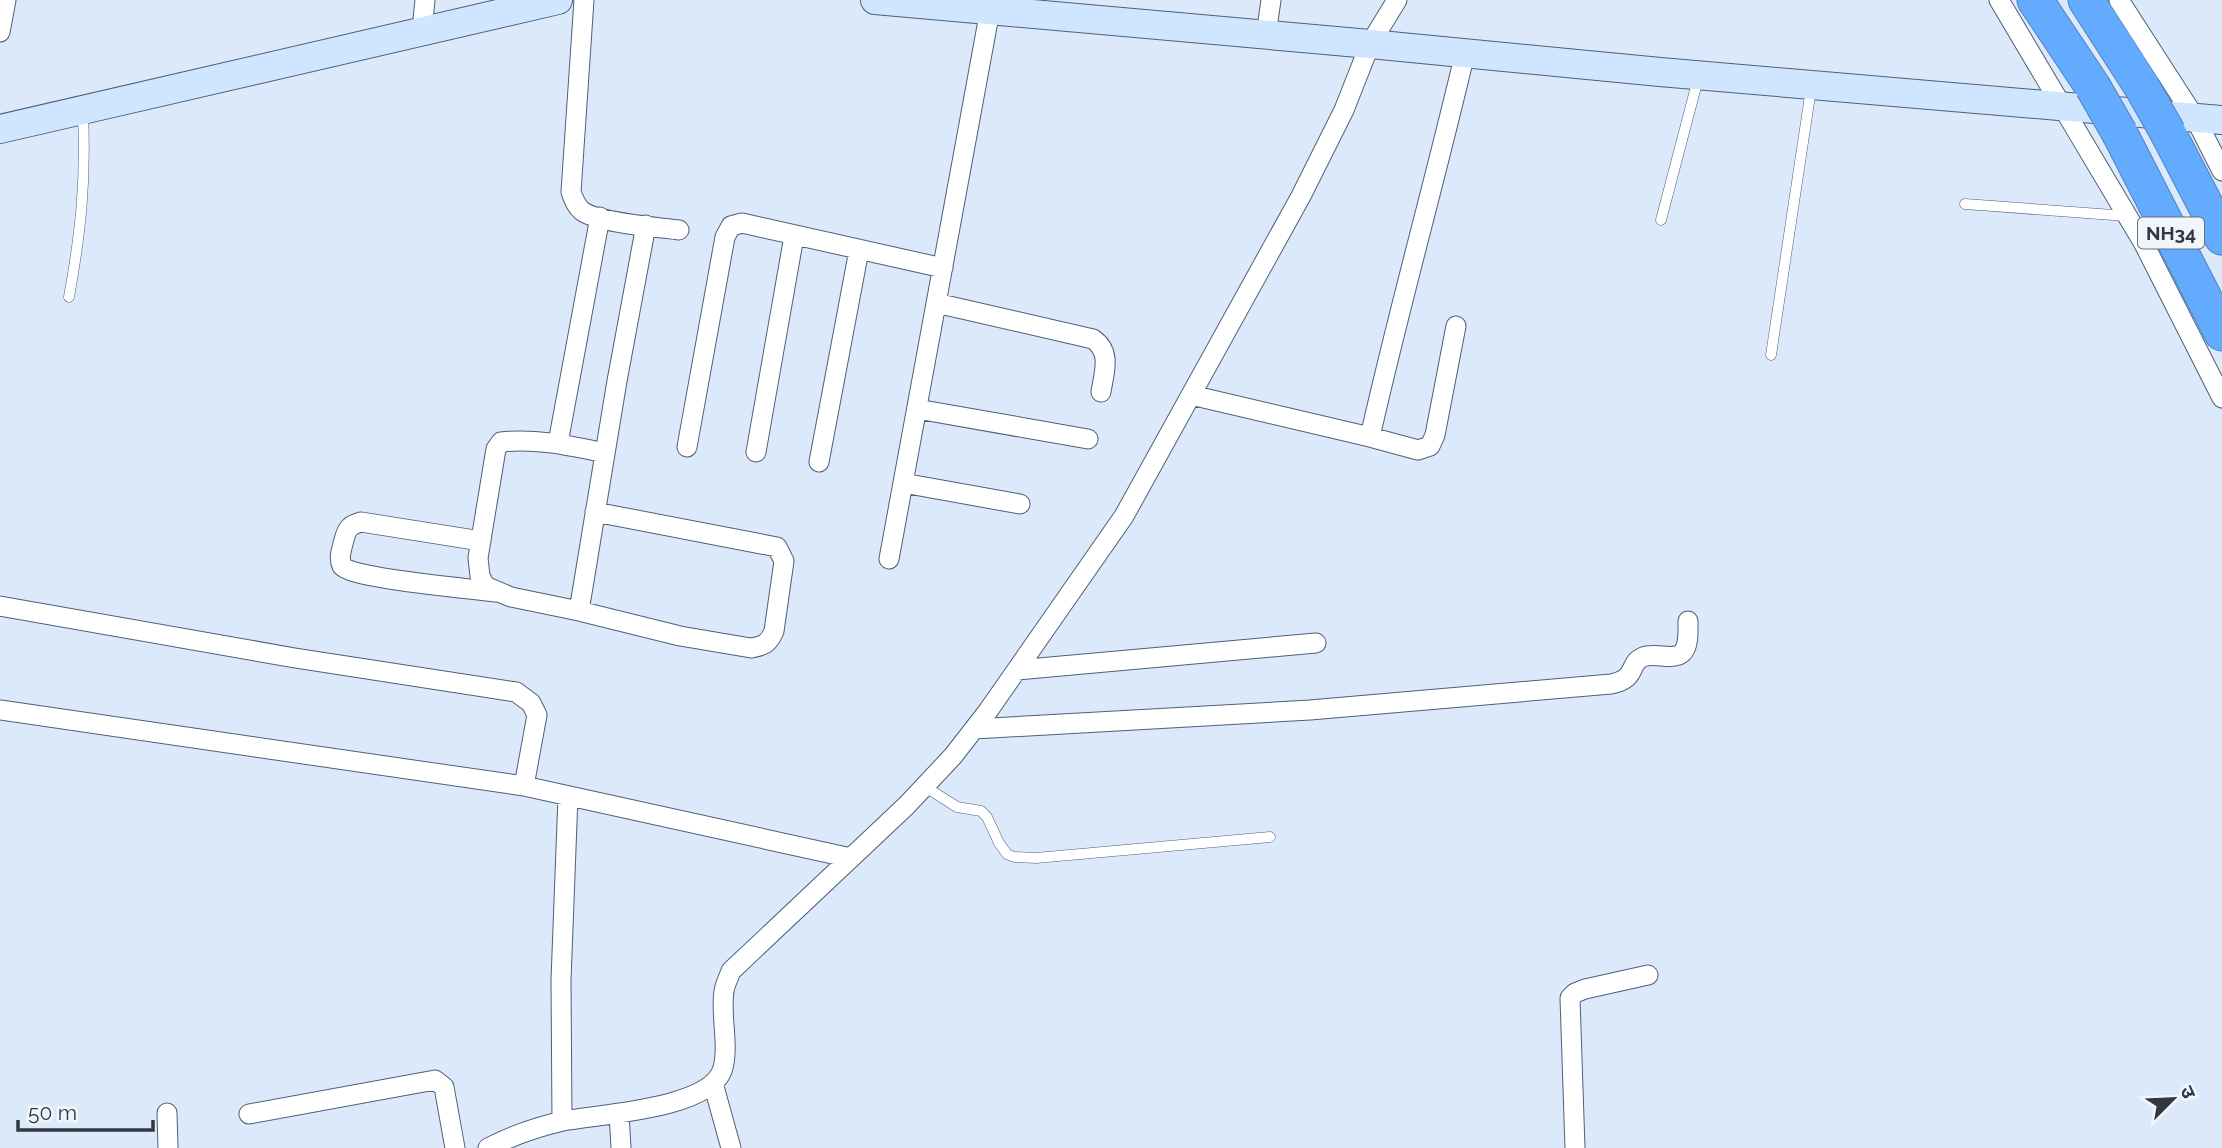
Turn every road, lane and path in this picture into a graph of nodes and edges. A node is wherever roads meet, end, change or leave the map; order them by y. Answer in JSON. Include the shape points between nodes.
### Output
{"nodes":[{"id":1,"x":6,"y":0,"type":"edge"},
{"id":2,"x":425,"y":0,"type":"edge"},
{"id":3,"x":558,"y":0,"type":"edge"},
{"id":4,"x":584,"y":0,"type":"edge"},
{"id":5,"x":875,"y":0,"type":"edge"},
{"id":6,"x":1271,"y":0,"type":"edge"},
{"id":7,"x":1398,"y":0,"type":"edge"},
{"id":8,"x":1999,"y":0,"type":"edge"},
{"id":9,"x":2035,"y":0,"type":"edge"},
{"id":10,"x":2086,"y":0,"type":"edge"},
{"id":11,"x":2119,"y":0,"type":"edge"},
{"id":12,"x":990,"y":10,"type":"junction"},
{"id":13,"x":422,"y":30,"type":"junction"},
{"id":14,"x":0,"y":32,"type":"edge"},
{"id":15,"x":1266,"y":35,"type":"junction"},
{"id":16,"x":1370,"y":44,"type":"junction"},
{"id":17,"x":1465,"y":53,"type":"junction"},
{"id":18,"x":1699,"y":75,"type":"junction"},
{"id":19,"x":1812,"y":85,"type":"junction"},
{"id":20,"x":2063,"y":106,"type":"junction"},
{"id":21,"x":83,"y":109,"type":"junction"},
{"id":22,"x":2195,"y":123,"type":"edge"},
{"id":23,"x":0,"y":128,"type":"edge"},
{"id":24,"x":2222,"y":171,"type":"edge"},
{"id":25,"x":1965,"y":204,"type":"dead end"},
{"id":26,"x":2128,"y":216,"type":"junction"},
{"id":27,"x":600,"y":217,"type":"junction"},
{"id":28,"x":1661,"y":220,"type":"dead end"},
{"id":29,"x":646,"y":225,"type":"junction"},
{"id":30,"x":679,"y":230,"type":"dead end"},
{"id":31,"x":794,"y":236,"type":"junction"},
{"id":32,"x":2222,"y":237,"type":"edge"},
{"id":33,"x":859,"y":250,"type":"junction"},
{"id":34,"x":943,"y":268,"type":"junction"},
{"id":35,"x":69,"y":297,"type":"dead end"},
{"id":36,"x":936,"y":303,"type":"junction"},
{"id":37,"x":1456,"y":326,"type":"dead end"},
{"id":38,"x":2222,"y":333,"type":"edge"},
{"id":39,"x":1771,"y":355,"type":"dead end"},
{"id":40,"x":1101,"y":392,"type":"dead end"},
{"id":41,"x":1191,"y":395,"type":"junction"},
{"id":42,"x":2222,"y":398,"type":"edge"},
{"id":43,"x":917,"y":409,"type":"junction"},
{"id":44,"x":1370,"y":437,"type":"junction"},
{"id":45,"x":1088,"y":439,"type":"dead end"},
{"id":46,"x":558,"y":443,"type":"junction"},
{"id":47,"x":687,"y":447,"type":"dead end"},
{"id":48,"x":756,"y":452,"type":"dead end"},
{"id":49,"x":605,"y":453,"type":"junction"},
{"id":50,"x":819,"y":462,"type":"dead end"},
{"id":51,"x":903,"y":483,"type":"junction"},
{"id":52,"x":1020,"y":505,"type":"dead end"},
{"id":53,"x":595,"y":513,"type":"junction"},
{"id":54,"x":481,"y":541,"type":"junction"},
{"id":55,"x":889,"y":559,"type":"dead end"},
{"id":56,"x":495,"y":592,"type":"junction"},
{"id":57,"x":0,"y":606,"type":"edge"},
{"id":58,"x":579,"y":611,"type":"junction"},
{"id":59,"x":1688,"y":621,"type":"dead end"},
{"id":60,"x":1316,"y":643,"type":"dead end"},
{"id":61,"x":1017,"y":670,"type":"junction"},
{"id":62,"x":0,"y":710,"type":"edge"},
{"id":63,"x":974,"y":729,"type":"junction"},
{"id":64,"x":524,"y":786,"type":"junction"},
{"id":65,"x":924,"y":786,"type":"junction"},
{"id":66,"x":568,"y":796,"type":"junction"},
{"id":67,"x":1270,"y":836,"type":"dead end"},
{"id":68,"x":851,"y":858,"type":"junction"},
{"id":69,"x":1648,"y":975,"type":"dead end"},
{"id":70,"x":713,"y":1083,"type":"junction"},
{"id":71,"x":167,"y":1113,"type":"dead end"},
{"id":72,"x":619,"y":1113,"type":"junction"},
{"id":73,"x":250,"y":1114,"type":"dead end"},
{"id":74,"x":562,"y":1121,"type":"junction"},
{"id":75,"x":169,"y":1148,"type":"edge"},
{"id":76,"x":456,"y":1148,"type":"edge"},
{"id":77,"x":488,"y":1148,"type":"edge"},
{"id":78,"x":621,"y":1148,"type":"edge"},
{"id":79,"x":731,"y":1148,"type":"edge"},
{"id":80,"x":1575,"y":1148,"type":"edge"}],
"edges":[{"from":1,"to":14,"type":"street"},
{"from":2,"to":13,"type":"street"},
{"from":3,"to":13,"type":"street"},
{"from":4,"to":27,"type":"street","via":[[571,192],[585,213]]},
{"from":5,"to":12,"type":"street"},
{"from":6,"to":15,"type":"street"},
{"from":7,"to":16,"type":"street"},
{"from":8,"to":20,"type":"street"},
{"from":9,"to":38,"type":"highway","number":"NH34","bridge":true,"via":[[2120,134]]},
{"from":10,"to":22,"type":"highway","number":"NH34","bridge":true,"via":[[2142,87]]},
{"from":11,"to":22,"type":"street"},
{"from":12,"to":15,"type":"street"},
{"from":12,"to":34,"type":"street"},
{"from":13,"to":21,"type":"street"},
{"from":15,"to":16,"type":"street"},
{"from":16,"to":17,"type":"street"},
{"from":16,"to":41,"type":"street","via":[[1344,110],[1301,196]]},
{"from":17,"to":18,"type":"street"},
{"from":17,"to":44,"type":"street"},
{"from":18,"to":19,"type":"street"},
{"from":18,"to":28,"type":"lane"},
{"from":19,"to":20,"type":"street"},
{"from":19,"to":39,"type":"lane"},
{"from":20,"to":22,"type":"street"},
{"from":20,"to":26,"type":"street"},
{"from":21,"to":23,"type":"street"},
{"from":21,"to":35,"type":"lane","via":[[84,197]]},
{"from":22,"to":24,"type":"street"},
{"from":22,"to":32,"type":"highway","number":"NH34"},
{"from":25,"to":26,"type":"lane"},
{"from":26,"to":42,"type":"street"},
{"from":27,"to":29,"type":"street"},
{"from":27,"to":46,"type":"street"},
{"from":29,"to":30,"type":"street"},
{"from":29,"to":49,"type":"street"},
{"from":31,"to":33,"type":"street"},
{"from":31,"to":47,"type":"street","via":[[742,223],[731,226],[725,237]]},
{"from":31,"to":48,"type":"street"},
{"from":33,"to":34,"type":"street"},
{"from":33,"to":50,"type":"street"},
{"from":34,"to":36,"type":"street"},
{"from":36,"to":40,"type":"street","via":[[1093,339],[1105,352]]},
{"from":36,"to":43,"type":"street"},
{"from":37,"to":44,"type":"street","via":[[1430,446],[1418,450]]},
{"from":41,"to":44,"type":"street"},
{"from":41,"to":61,"type":"street","via":[[1124,516]]},
{"from":43,"to":45,"type":"street"},
{"from":43,"to":51,"type":"street"},
{"from":46,"to":49,"type":"street"},
{"from":46,"to":54,"type":"street","via":[[501,442],[496,449]]},
{"from":49,"to":53,"type":"street"},
{"from":51,"to":52,"type":"street"},
{"from":51,"to":55,"type":"street"},
{"from":53,"to":58,"type":"street"},
{"from":53,"to":58,"type":"street","via":[[777,547],[784,561],[774,631],[762,647],[751,648]]},
{"from":54,"to":56,"type":"street","via":[[480,576]]},
{"from":54,"to":56,"type":"street","via":[[361,522],[346,531],[340,555],[348,572]]},
{"from":56,"to":58,"type":"street"},
{"from":57,"to":64,"type":"street","via":[[516,692],[531,703],[537,715]]},
{"from":59,"to":63,"type":"street","via":[[1684,652],[1643,657],[1629,677],[1612,684],[1310,710]]},
{"from":60,"to":61,"type":"street"},
{"from":61,"to":63,"type":"street"},
{"from":62,"to":64,"type":"street"},
{"from":63,"to":65,"type":"street"},
{"from":64,"to":66,"type":"street"},
{"from":65,"to":67,"type":"lane","via":[[957,807],[981,811],[1007,854],[1014,857]]},
{"from":65,"to":68,"type":"street"},
{"from":66,"to":68,"type":"street"},
{"from":66,"to":74,"type":"street","via":[[561,980]]},
{"from":68,"to":70,"type":"street","via":[[731,971],[724,989],[724,1058]]},
{"from":69,"to":80,"type":"street","via":[[1585,989],[1570,998]]},
{"from":70,"to":72,"type":"street","via":[[683,1100]]},
{"from":70,"to":79,"type":"street"},
{"from":71,"to":75,"type":"street"},
{"from":72,"to":74,"type":"street"},
{"from":72,"to":78,"type":"street"},
{"from":73,"to":76,"type":"street","via":[[435,1080],[444,1087]]},
{"from":74,"to":77,"type":"street"}]}
